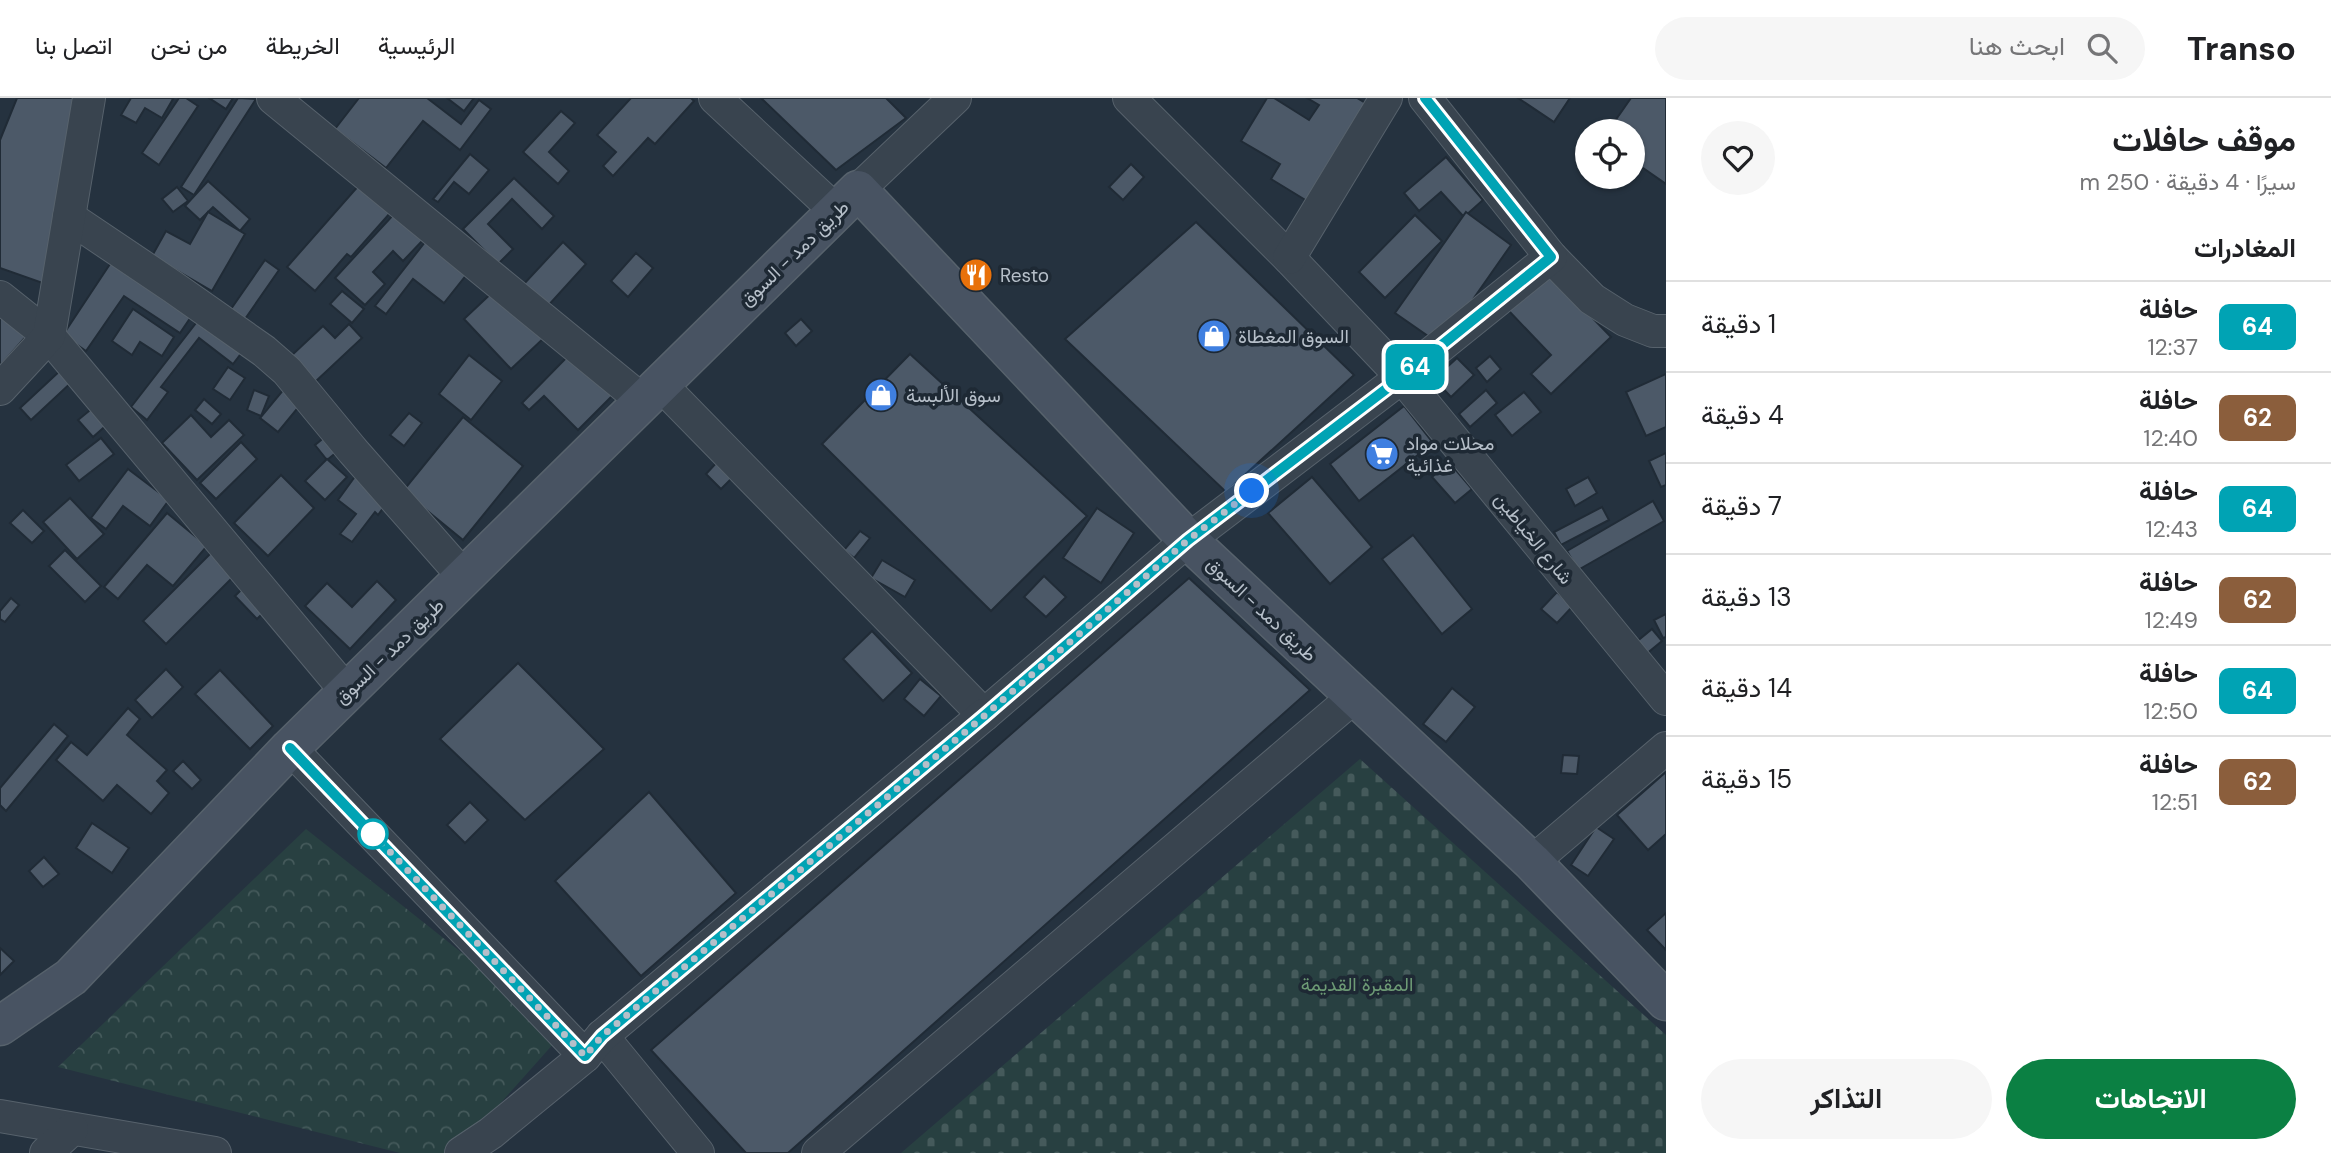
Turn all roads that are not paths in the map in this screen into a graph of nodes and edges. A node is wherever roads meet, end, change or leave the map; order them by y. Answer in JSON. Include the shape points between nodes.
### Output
{"nodes":[{"id":1,"x":89,"y":98,"type":"edge"},
{"id":2,"x":272,"y":98,"type":"edge"},
{"id":3,"x":715,"y":98,"type":"edge"},
{"id":4,"x":1129,"y":98,"type":"edge"},
{"id":5,"x":1386,"y":98,"type":"edge"},
{"id":6,"x":1425,"y":98,"type":"edge"},
{"id":7,"x":938,"y":103,"type":"edge"},
{"id":8,"x":847,"y":200,"type":"junction"},
{"id":9,"x":69,"y":218,"type":"junction"},
{"id":10,"x":1551,"y":257,"type":"junction"},
{"id":11,"x":1289,"y":258,"type":"junction"},
{"id":12,"x":0,"y":297,"type":"edge"},
{"id":13,"x":1666,"y":331,"type":"edge"},
{"id":14,"x":49,"y":336,"type":"junction"},
{"id":15,"x":1402,"y":377,"type":"junction"},
{"id":16,"x":0,"y":388,"type":"edge"},
{"id":17,"x":652,"y":393,"type":"junction"},
{"id":18,"x":1188,"y":540,"type":"junction"},
{"id":19,"x":464,"y":577,"type":"junction"},
{"id":20,"x":347,"y":692,"type":"junction"},
{"id":21,"x":1355,"y":696,"type":"junction"},
{"id":22,"x":1666,"y":699,"type":"edge"},
{"id":23,"x":984,"y":716,"type":"junction"},
{"id":24,"x":290,"y":748,"type":"junction"},
{"id":25,"x":1666,"y":748,"type":"edge"},
{"id":26,"x":1532,"y":862,"type":"junction"},
{"id":27,"x":1666,"y":1001,"type":"edge"},
{"id":28,"x":0,"y":1026,"type":"edge"},
{"id":29,"x":593,"y":1046,"type":"junction"},
{"id":30,"x":0,"y":1116,"type":"edge"},
{"id":31,"x":72,"y":1129,"type":"junction"},
{"id":32,"x":46,"y":1153,"type":"edge"},
{"id":33,"x":215,"y":1153,"type":"edge"},
{"id":34,"x":461,"y":1153,"type":"edge"},
{"id":35,"x":698,"y":1153,"type":"edge"},
{"id":36,"x":818,"y":1153,"type":"edge"}],
"edges":[{"from":1,"to":9,"type":"street"},
{"from":2,"to":17,"type":"street"},
{"from":3,"to":8,"type":"street"},
{"from":4,"to":11,"type":"street","name":"شارع الخياطين"},
{"from":5,"to":11,"type":"street"},
{"from":6,"to":10,"type":"street"},
{"from":7,"to":8,"type":"street"},
{"from":8,"to":17,"type":"main road","name":"طريق دمد - السوق"},
{"from":8,"to":18,"type":"main road","name":"طريق دمد - السوق"},
{"from":9,"to":14,"type":"street"},
{"from":9,"to":19,"type":"street","via":[[287,371]]},
{"from":10,"to":13,"type":"street","via":[[1592,299],[1625,320]]},
{"from":10,"to":15,"type":"street"},
{"from":11,"to":15,"type":"street","name":"شارع الخياطين"},
{"from":12,"to":14,"type":"street"},
{"from":14,"to":16,"type":"street"},
{"from":14,"to":20,"type":"street"},
{"from":15,"to":18,"type":"street"},
{"from":15,"to":22,"type":"street","name":"شارع الخياطين"},
{"from":17,"to":19,"type":"main road","name":"طريق دمد - السوق"},
{"from":17,"to":23,"type":"street"},
{"from":18,"to":21,"type":"main road","name":"طريق دمد - السوق"},
{"from":18,"to":23,"type":"street"},
{"from":19,"to":20,"type":"main road","name":"طريق دمد - السوق"},
{"from":20,"to":24,"type":"main road","name":"طريق دمد - السوق"},
{"from":21,"to":26,"type":"main road","name":"طريق دمد - السوق"},
{"from":21,"to":36,"type":"street"},
{"from":23,"to":29,"type":"street"},
{"from":24,"to":28,"type":"main road","name":"طريق دمد - السوق","via":[[71,977]]},
{"from":24,"to":29,"type":"street"},
{"from":25,"to":26,"type":"street"},
{"from":26,"to":27,"type":"main road","name":"طريق دمد - السوق"},
{"from":29,"to":34,"type":"street"},
{"from":29,"to":35,"type":"street"},
{"from":30,"to":31,"type":"street"},
{"from":31,"to":32,"type":"street"},
{"from":31,"to":33,"type":"street"}]}
